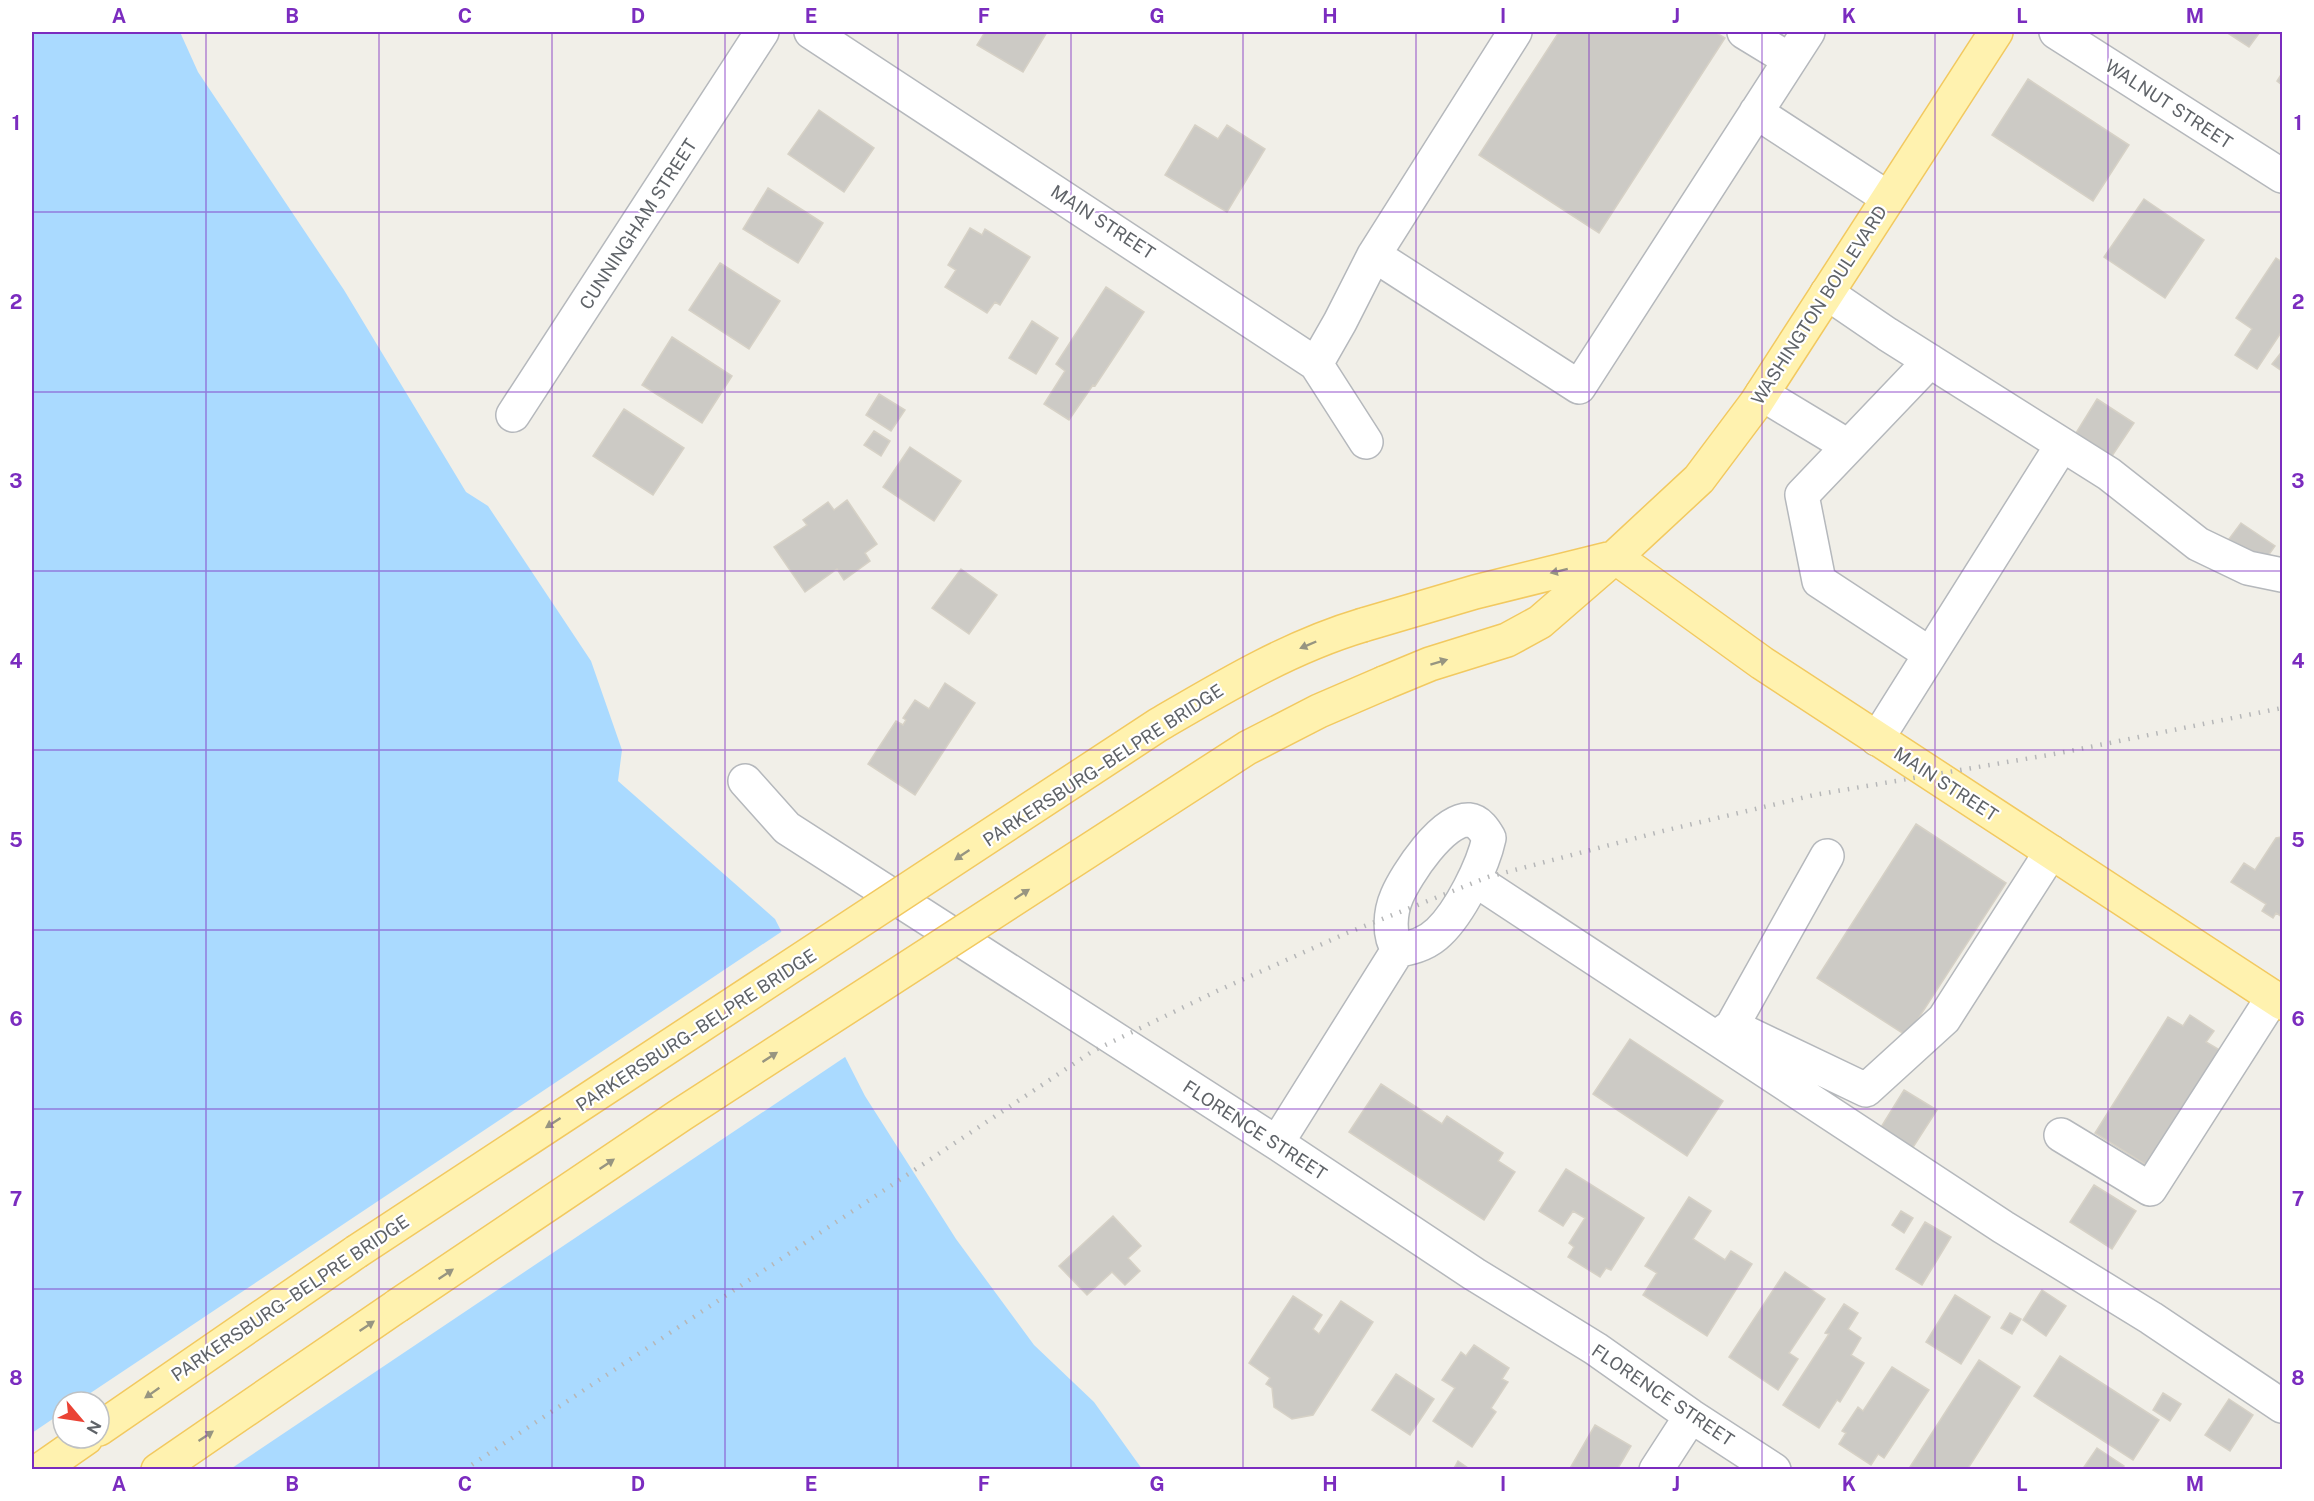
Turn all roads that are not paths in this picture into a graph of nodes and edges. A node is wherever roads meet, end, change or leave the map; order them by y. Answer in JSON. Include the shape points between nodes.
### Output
{"nodes":[{"id":1,"x":762,"y":32,"type":"edge"},
{"id":2,"x":811,"y":32,"type":"edge"},
{"id":3,"x":1515,"y":32,"type":"edge"},
{"id":4,"x":1744,"y":32,"type":"edge"},
{"id":5,"x":1808,"y":32,"type":"edge"},
{"id":6,"x":1996,"y":32,"type":"edge"},
{"id":7,"x":2056,"y":32,"type":"edge"},
{"id":8,"x":1790,"y":60,"type":"junction"},
{"id":9,"x":1756,"y":112,"type":"junction"},
{"id":10,"x":2283,"y":176,"type":"edge"},
{"id":11,"x":1888,"y":198,"type":"junction"},
{"id":12,"x":1374,"y":255,"type":"junction"},
{"id":13,"x":1827,"y":293,"type":"junction"},
{"id":14,"x":1930,"y":361,"type":"junction"},
{"id":15,"x":1316,"y":364,"type":"junction"},
{"id":16,"x":1762,"y":394,"type":"junction"},
{"id":17,"x":513,"y":415,"type":"dead end"},
{"id":18,"x":1366,"y":442,"type":"dead end"},
{"id":19,"x":2062,"y":445,"type":"junction"},
{"id":20,"x":1848,"y":446,"type":"junction"},
{"id":21,"x":1616,"y":557,"type":"junction"},
{"id":22,"x":2283,"y":575,"type":"edge"},
{"id":23,"x":1930,"y":654,"type":"junction"},
{"id":24,"x":1877,"y":738,"type":"junction"},
{"id":25,"x":745,"y":781,"type":"dead end"},
{"id":26,"x":2051,"y":852,"type":"junction"},
{"id":27,"x":1827,"y":856,"type":"dead end"},
{"id":28,"x":1474,"y":879,"type":"junction"},
{"id":29,"x":1398,"y":950,"type":"junction"},
{"id":30,"x":2278,"y":1000,"type":"edge"},
{"id":31,"x":1724,"y":1032,"type":"junction"},
{"id":32,"x":2061,"y":1135,"type":"dead end"},
{"id":33,"x":1277,"y":1143,"type":"junction"},
{"id":34,"x":2283,"y":1406,"type":"edge"},
{"id":35,"x":1691,"y":1416,"type":"junction"},
{"id":36,"x":111,"y":1421,"type":"edge"},
{"id":37,"x":69,"y":1450,"type":"edge"},
{"id":38,"x":40,"y":1470,"type":"edge"},
{"id":39,"x":158,"y":1470,"type":"edge"},
{"id":40,"x":1656,"y":1470,"type":"edge"},
{"id":41,"x":1774,"y":1470,"type":"edge"}],
"edges":[{"from":1,"to":17,"type":"street","name":"CUNNINGHAM STREET"},
{"from":2,"to":15,"type":"street","name":"MAIN STREET"},
{"from":3,"to":12,"type":"street"},
{"from":4,"to":8,"type":"street"},
{"from":5,"to":8,"type":"street"},
{"from":6,"to":11,"type":"main road","name":"WASHINGTON BOULEVARD"},
{"from":7,"to":10,"type":"street","name":"WALNUT STREET"},
{"from":8,"to":9,"type":"street"},
{"from":9,"to":11,"type":"street"},
{"from":9,"to":12,"type":"street","via":[[1579,387]]},
{"from":11,"to":13,"type":"main road","name":"WASHINGTON BOULEVARD"},
{"from":12,"to":15,"type":"street"},
{"from":13,"to":14,"type":"street"},
{"from":13,"to":16,"type":"main road","name":"WASHINGTON BOULEVARD"},
{"from":14,"to":19,"type":"street"},
{"from":14,"to":20,"type":"street"},
{"from":15,"to":18,"type":"street","name":"MAIN STREET"},
{"from":16,"to":20,"type":"street"},
{"from":16,"to":21,"type":"main road","name":"WASHINGTON BOULEVARD","via":[[1699,479]]},
{"from":19,"to":22,"type":"street","via":[[2109,474],[2198,544],[2248,568]]},
{"from":19,"to":23,"type":"street"},
{"from":20,"to":23,"type":"street","via":[[1802,495],[1819,581]]},
{"from":21,"to":24,"type":"main road","name":"MAIN STREET","via":[[1762,663]]},
{"from":21,"to":36,"type":"main road","name":"PARKERSBURG–BELPRE BRIDGE","one_way":true,"bridge":true,"via":[[1336,633],[1255,670],[1158,725],[356,1252]]},
{"from":39,"to":21,"type":"main road","one_way":true,"bridge":true,"via":[[682,1114],[1238,754],[1384,682],[1507,640],[1548,616]]},
{"from":23,"to":24,"type":"street"},
{"from":24,"to":26,"type":"main road","name":"MAIN STREET"},
{"from":25,"to":33,"type":"street","name":"FLORENCE STREET","via":[[787,828]]},
{"from":26,"to":30,"type":"main road","name":"MAIN STREET"},
{"from":26,"to":31,"type":"street","via":[[1944,1019],[1866,1090]]},
{"from":27,"to":31,"type":"street"},
{"from":28,"to":29,"type":"street","via":[[1439,932],[1422,943]]},
{"from":28,"to":29,"type":"street","via":[[1489,838],[1472,820],[1462,821],[1424,852],[1397,896],[1391,927],[1392,941]]},
{"from":28,"to":31,"type":"street"},
{"from":29,"to":33,"type":"street"},
{"from":30,"to":32,"type":"street","via":[[2150,1189]]},
{"from":31,"to":34,"type":"street","via":[[2003,1227],[2151,1318]]},
{"from":33,"to":35,"type":"street","name":"FLORENCE STREET","via":[[1474,1274],[1596,1349]]},
{"from":35,"to":40,"type":"street"},
{"from":35,"to":41,"type":"street","name":"FLORENCE STREET"},
{"from":37,"to":38,"type":"main road"}]}
